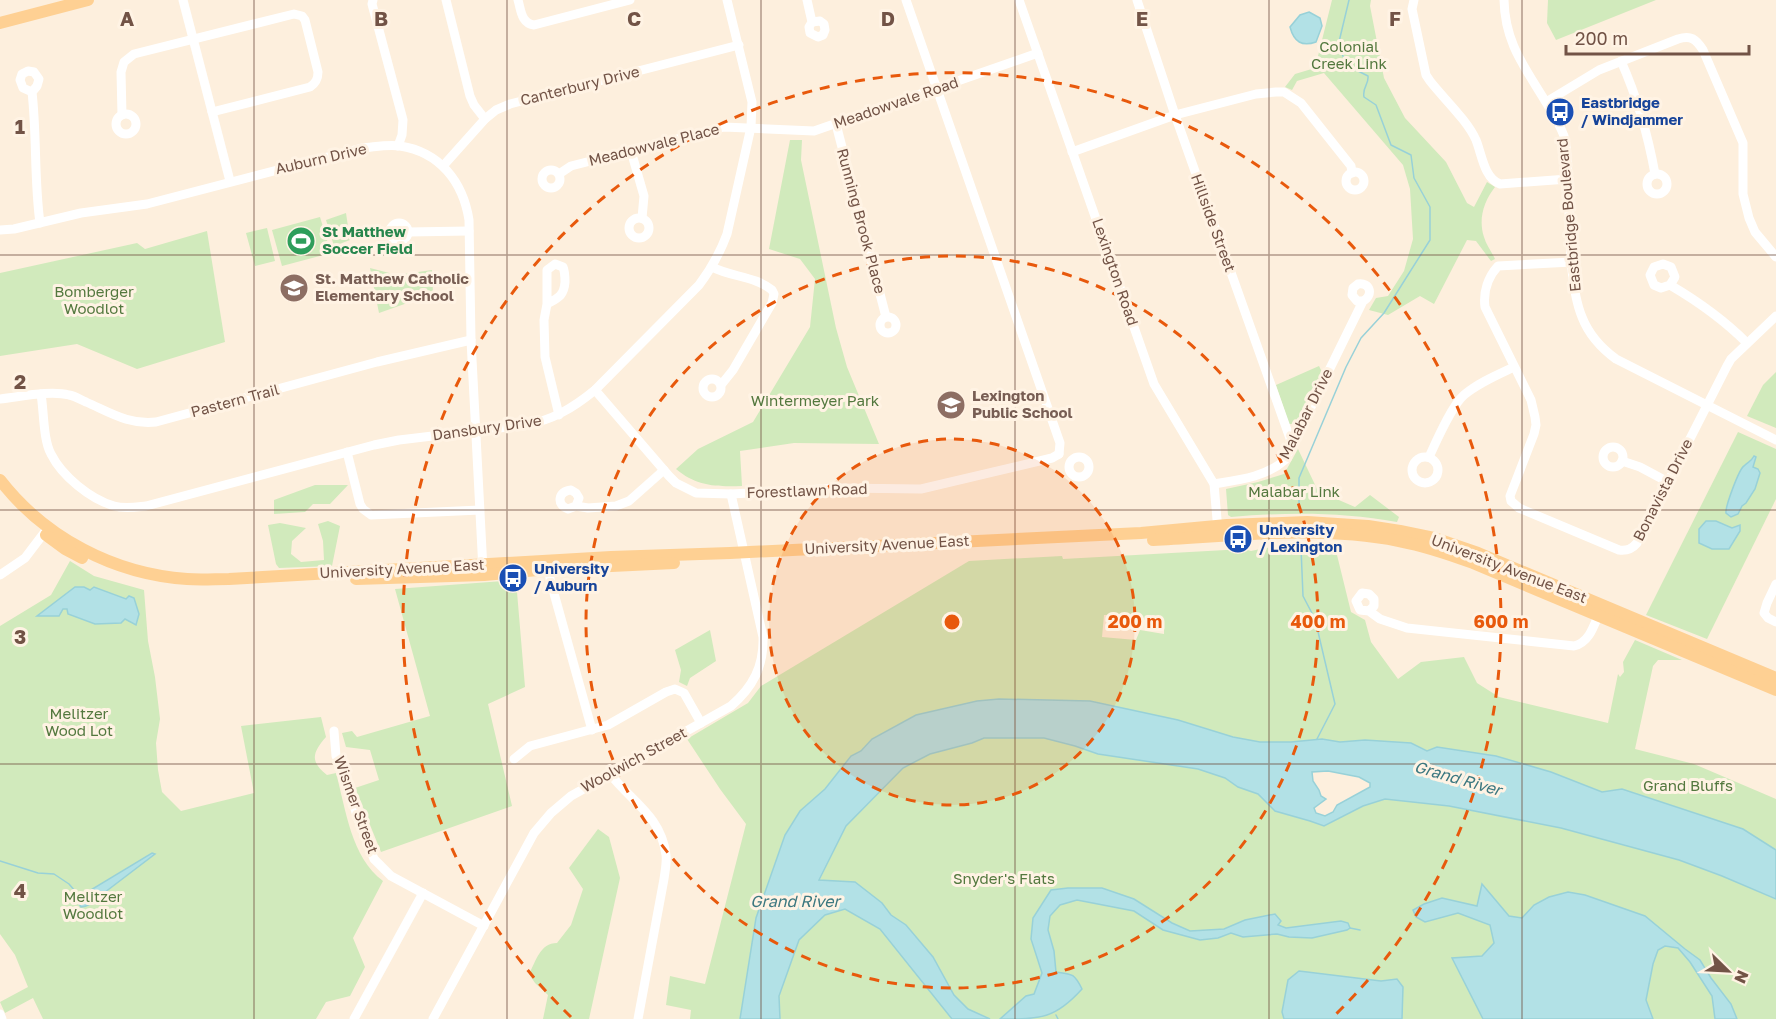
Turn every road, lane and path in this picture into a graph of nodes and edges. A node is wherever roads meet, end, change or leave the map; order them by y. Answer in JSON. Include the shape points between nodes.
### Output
{"nodes":[{"id":1,"x":88,"y":0,"type":"edge"},
{"id":2,"x":183,"y":0,"type":"edge"},
{"id":3,"x":373,"y":0,"type":"edge"},
{"id":4,"x":446,"y":0,"type":"edge"},
{"id":5,"x":518,"y":0,"type":"edge"},
{"id":6,"x":630,"y":0,"type":"edge"},
{"id":7,"x":728,"y":0,"type":"edge"},
{"id":8,"x":807,"y":0,"type":"edge"},
{"id":9,"x":906,"y":0,"type":"edge"},
{"id":10,"x":1019,"y":0,"type":"edge"},
{"id":11,"x":1137,"y":0,"type":"edge"},
{"id":12,"x":1414,"y":0,"type":"edge"},
{"id":13,"x":1504,"y":0,"type":"edge"},
{"id":14,"x":1,"y":20,"type":"edge"},
{"id":15,"x":812,"y":22,"type":"dead end"},
{"id":16,"x":193,"y":39,"type":"junction"},
{"id":17,"x":739,"y":45,"type":"junction"},
{"id":18,"x":1038,"y":53,"type":"junction"},
{"id":19,"x":1621,"y":61,"type":"junction"},
{"id":20,"x":936,"y":88,"type":"junction"},
{"id":21,"x":32,"y":92,"type":"dead end"},
{"id":22,"x":1546,"y":102,"type":"junction"},
{"id":23,"x":212,"y":112,"type":"junction"},
{"id":24,"x":1175,"y":114,"type":"junction"},
{"id":25,"x":122,"y":115,"type":"dead end"},
{"id":26,"x":485,"y":119,"type":"junction"},
{"id":27,"x":836,"y":124,"type":"junction"},
{"id":28,"x":751,"y":127,"type":"junction"},
{"id":29,"x":399,"y":146,"type":"junction"},
{"id":30,"x":631,"y":151,"type":"junction"},
{"id":31,"x":1072,"y":152,"type":"junction"},
{"id":32,"x":443,"y":166,"type":"junction"},
{"id":33,"x":1352,"y":173,"type":"dead end"},
{"id":34,"x":559,"y":174,"type":"dead end"},
{"id":35,"x":1655,"y":174,"type":"dead end"},
{"id":36,"x":1568,"y":179,"type":"junction"},
{"id":37,"x":230,"y":181,"type":"junction"},
{"id":38,"x":642,"y":218,"type":"dead end"},
{"id":39,"x":40,"y":223,"type":"junction"},
{"id":40,"x":0,"y":230,"type":"edge"},
{"id":41,"x":469,"y":231,"type":"junction"},
{"id":42,"x":408,"y":232,"type":"dead end"},
{"id":43,"x":1776,"y":257,"type":"edge"},
{"id":44,"x":1572,"y":262,"type":"junction"},
{"id":45,"x":712,"y":267,"type":"junction"},
{"id":46,"x":1670,"y":285,"type":"dead end"},
{"id":47,"x":1363,"y":301,"type":"dead end"},
{"id":48,"x":547,"y":304,"type":"dead end"},
{"id":49,"x":1776,"y":316,"type":"edge"},
{"id":50,"x":886,"y":317,"type":"dead end"},
{"id":51,"x":471,"y":340,"type":"junction"},
{"id":52,"x":1747,"y":343,"type":"junction"},
{"id":53,"x":1514,"y":367,"type":"junction"},
{"id":54,"x":721,"y":385,"type":"dead end"},
{"id":55,"x":595,"y":390,"type":"junction"},
{"id":56,"x":41,"y":394,"type":"junction"},
{"id":57,"x":0,"y":399,"type":"edge"},
{"id":58,"x":1706,"y":405,"type":"junction"},
{"id":59,"x":559,"y":415,"type":"junction"},
{"id":60,"x":476,"y":430,"type":"junction"},
{"id":61,"x":1776,"y":440,"type":"edge"},
{"id":62,"x":1292,"y":444,"type":"junction"},
{"id":63,"x":346,"y":452,"type":"junction"},
{"id":64,"x":1059,"y":454,"type":"junction"},
{"id":65,"x":1428,"y":457,"type":"dead end"},
{"id":66,"x":1622,"y":461,"type":"dead end"},
{"id":67,"x":1071,"y":462,"type":"dead end"},
{"id":68,"x":664,"y":470,"type":"junction"},
{"id":69,"x":1668,"y":482,"type":"junction"},
{"id":70,"x":1214,"y":484,"type":"junction"},
{"id":71,"x":0,"y":485,"type":"edge"},
{"id":72,"x":731,"y":494,"type":"junction"},
{"id":73,"x":576,"y":506,"type":"dead end"},
{"id":74,"x":480,"y":510,"type":"junction"},
{"id":75,"x":46,"y":530,"type":"junction"},
{"id":76,"x":1218,"y":531,"type":"junction"},
{"id":77,"x":745,"y":556,"type":"junction"},
{"id":78,"x":549,"y":565,"type":"junction"},
{"id":79,"x":483,"y":570,"type":"junction"},
{"id":80,"x":0,"y":575,"type":"edge"},
{"id":81,"x":1776,"y":584,"type":"edge"},
{"id":82,"x":1369,"y":610,"type":"dead end"},
{"id":83,"x":1600,"y":610,"type":"junction"},
{"id":84,"x":1776,"y":622,"type":"edge"},
{"id":85,"x":1776,"y":678,"type":"edge"},
{"id":86,"x":1776,"y":690,"type":"edge"},
{"id":87,"x":701,"y":723,"type":"junction"},
{"id":88,"x":591,"y":730,"type":"junction"},
{"id":89,"x":334,"y":731,"type":"dead end"},
{"id":90,"x":514,"y":759,"type":"dead end"},
{"id":91,"x":610,"y":774,"type":"junction"},
{"id":92,"x":423,"y":893,"type":"junction"},
{"id":93,"x":484,"y":926,"type":"junction"},
{"id":94,"x":0,"y":1014,"type":"edge"},
{"id":95,"x":2,"y":1019,"type":"edge"},
{"id":96,"x":354,"y":1019,"type":"edge"},
{"id":97,"x":433,"y":1019,"type":"edge"},
{"id":98,"x":638,"y":1019,"type":"edge"}],
"edges":[{"from":1,"to":14,"type":"main road"},
{"from":2,"to":16,"type":"street"},
{"from":3,"to":29,"type":"street","via":[[404,120]]},
{"from":4,"to":26,"type":"street","via":[[470,96]]},
{"from":5,"to":6,"type":"street","via":[[523,19],[534,25]]},
{"from":7,"to":17,"type":"street","name":"Dansbury Drive"},
{"from":8,"to":15,"type":"street"},
{"from":9,"to":20,"type":"street"},
{"from":10,"to":18,"type":"street","name":"Lexington Road"},
{"from":11,"to":24,"type":"street","name":"Hillside Street"},
{"from":12,"to":36,"type":"street","via":[[1412,9],[1426,75],[1472,132],[1493,181],[1506,184]]},
{"from":13,"to":22,"type":"street","name":"Eastbridge Boulevard","via":[[1510,39]]},
{"from":16,"to":23,"type":"street"},
{"from":16,"to":23,"type":"street","via":[[298,14],[304,20],[318,72],[318,79],[310,87]]},
{"from":16,"to":25,"type":"street","via":[[134,54],[124,62]]},
{"from":17,"to":26,"type":"street","name":"Canterbury Drive","via":[[510,104]]},
{"from":17,"to":28,"type":"street","name":"Dansbury Drive","via":[[752,102]]},
{"from":18,"to":20,"type":"street","name":"Meadowvale Road"},
{"from":18,"to":31,"type":"street","name":"Lexington Road"},
{"from":19,"to":22,"type":"street"},
{"from":19,"to":35,"type":"street","via":[[1642,117]]},
{"from":19,"to":43,"type":"street","via":[[1684,37],[1700,44],[1743,143],[1743,194],[1749,219]]},
{"from":20,"to":27,"type":"street","name":"Meadowvale Road"},
{"from":20,"to":64,"type":"street","via":[[1060,443]]},
{"from":21,"to":39,"type":"street"},
{"from":22,"to":36,"type":"street","name":"Eastbridge Boulevard","via":[[1563,136]]},
{"from":23,"to":37,"type":"street"},
{"from":24,"to":31,"type":"street"},
{"from":24,"to":33,"type":"street","via":[[1256,94],[1284,92],[1310,113],[1352,166]]},
{"from":24,"to":62,"type":"street","name":"Hillside Street"},
{"from":26,"to":32,"type":"street","name":"Canterbury Drive"},
{"from":27,"to":28,"type":"street","name":"Meadowvale Road","via":[[814,131]]},
{"from":27,"to":50,"type":"street","name":"Running Brook Place"},
{"from":28,"to":30,"type":"street","name":"Meadowvale Place","via":[[724,127]]},
{"from":28,"to":45,"type":"street","name":"Dansbury Drive","via":[[727,234]]},
{"from":29,"to":32,"type":"street","name":"Auburn Drive","via":[[424,154]]},
{"from":29,"to":37,"type":"street","name":"Auburn Drive","via":[[362,148]]},
{"from":30,"to":34,"type":"street","name":"Meadowvale Place","via":[[571,166]]},
{"from":30,"to":38,"type":"street","via":[[644,196]]},
{"from":31,"to":70,"type":"street","name":"Lexington Road","via":[[1154,384]]},
{"from":32,"to":41,"type":"street","name":"Auburn Drive","via":[[460,188]]},
{"from":36,"to":44,"type":"street","name":"Eastbridge Boulevard"},
{"from":37,"to":39,"type":"street","name":"Auburn Drive","via":[[147,204]]},
{"from":39,"to":40,"type":"street","name":"Auburn Drive"},
{"from":41,"to":42,"type":"street"},
{"from":41,"to":51,"type":"street","name":"Auburn Drive"},
{"from":44,"to":53,"type":"street","name":"Bonavista Drive","via":[[1504,265],[1493,271],[1485,291],[1485,307]]},
{"from":44,"to":58,"type":"street","name":"Eastbridge Boulevard","via":[[1577,302],[1598,344],[1616,359]]},
{"from":45,"to":54,"type":"street","via":[[761,283],[774,294]]},
{"from":45,"to":55,"type":"street","name":"Dansbury Drive"},
{"from":46,"to":52,"type":"street","via":[[1730,325]]},
{"from":47,"to":62,"type":"street","name":"Malabar Drive"},
{"from":48,"to":59,"type":"street","via":[[545,357]]},
{"from":49,"to":52,"type":"street","name":"Bonavista Drive"},
{"from":51,"to":56,"type":"street","name":"Pastern Trail","via":[[156,422],[135,423],[70,395]]},
{"from":51,"to":60,"type":"street","name":"Auburn Drive"},
{"from":52,"to":58,"type":"street","name":"Bonavista Drive","via":[[1731,359]]},
{"from":53,"to":65,"type":"street","via":[[1458,400]]},
{"from":53,"to":69,"type":"street","name":"Bonavista Drive","via":[[1534,408],[1536,425],[1511,490],[1515,506],[1625,551],[1638,543]]},
{"from":55,"to":59,"type":"street","name":"Dansbury Drive"},
{"from":55,"to":68,"type":"street","name":"Forestlawn Road"},
{"from":56,"to":57,"type":"street","name":"Pastern Trail"},
{"from":56,"to":63,"type":"street","name":"Dansbury Drive","via":[[51,454],[70,480],[114,506],[146,506]]},
{"from":58,"to":61,"type":"street","name":"Eastbridge Boulevard"},
{"from":58,"to":69,"type":"street","name":"Bonavista Drive"},
{"from":59,"to":60,"type":"street","name":"Dansbury Drive","via":[[542,422]]},
{"from":60,"to":63,"type":"street","name":"Dansbury Drive","via":[[393,441]]},
{"from":60,"to":74,"type":"street","name":"Auburn Drive"},
{"from":62,"to":70,"type":"street","name":"Malabar Drive","via":[[1275,469]]},
{"from":63,"to":74,"type":"street","via":[[360,504],[371,515]]},
{"from":64,"to":67,"type":"street"},
{"from":64,"to":72,"type":"street","name":"Forestlawn Road","via":[[921,489],[840,488]]},
{"from":66,"to":69,"type":"street"},
{"from":68,"to":72,"type":"street","name":"Forestlawn Road","via":[[676,483],[696,493]]},
{"from":68,"to":73,"type":"street","via":[[629,501],[616,506]]},
{"from":70,"to":76,"type":"street","name":"Lexington Road"},
{"from":71,"to":75,"type":"main road","name":"University Avenue East","via":[[12,506]]},
{"from":72,"to":77,"type":"street","name":"Woolwich Street"},
{"from":74,"to":79,"type":"street","name":"Auburn Drive"},
{"from":75,"to":79,"type":"main road","name":"University Avenue East","via":[[65,549],[106,569],[177,586]]},
{"from":75,"to":80,"type":"street","via":[[25,558]]},
{"from":76,"to":77,"type":"main road","name":"University Avenue East"},
{"from":76,"to":83,"type":"main road","name":"University Avenue East","via":[[1328,532],[1399,541],[1473,563]]},
{"from":77,"to":78,"type":"main road","name":"University Avenue East"},
{"from":77,"to":87,"type":"street","name":"Woolwich Street","via":[[763,637],[763,655],[755,678],[743,695]]},
{"from":78,"to":79,"type":"main road","name":"University Avenue East"},
{"from":78,"to":88,"type":"street"},
{"from":81,"to":84,"type":"street","via":[[1764,614]]},
{"from":82,"to":83,"type":"street","via":[[1407,628],[1574,646],[1583,644]]},
{"from":83,"to":85,"type":"main road","name":"University Avenue East"},
{"from":83,"to":86,"type":"main road","name":"University Avenue East"},
{"from":87,"to":88,"type":"street","via":[[684,693],[675,689],[613,723]]},
{"from":87,"to":91,"type":"street","name":"Woolwich Street"},
{"from":88,"to":90,"type":"street","via":[[530,746]]},
{"from":89,"to":92,"type":"street","name":"Wismer Street","via":[[336,756],[374,859],[391,876]]},
{"from":91,"to":93,"type":"street","name":"Woolwich Street","via":[[571,796],[542,823]]},
{"from":91,"to":98,"type":"street","via":[[656,825],[666,857]]},
{"from":92,"to":93,"type":"street","name":"Wismer Street"},
{"from":92,"to":96,"type":"street"},
{"from":93,"to":97,"type":"street","name":"Woolwich Street"},
{"from":94,"to":95,"type":"street"}]}
